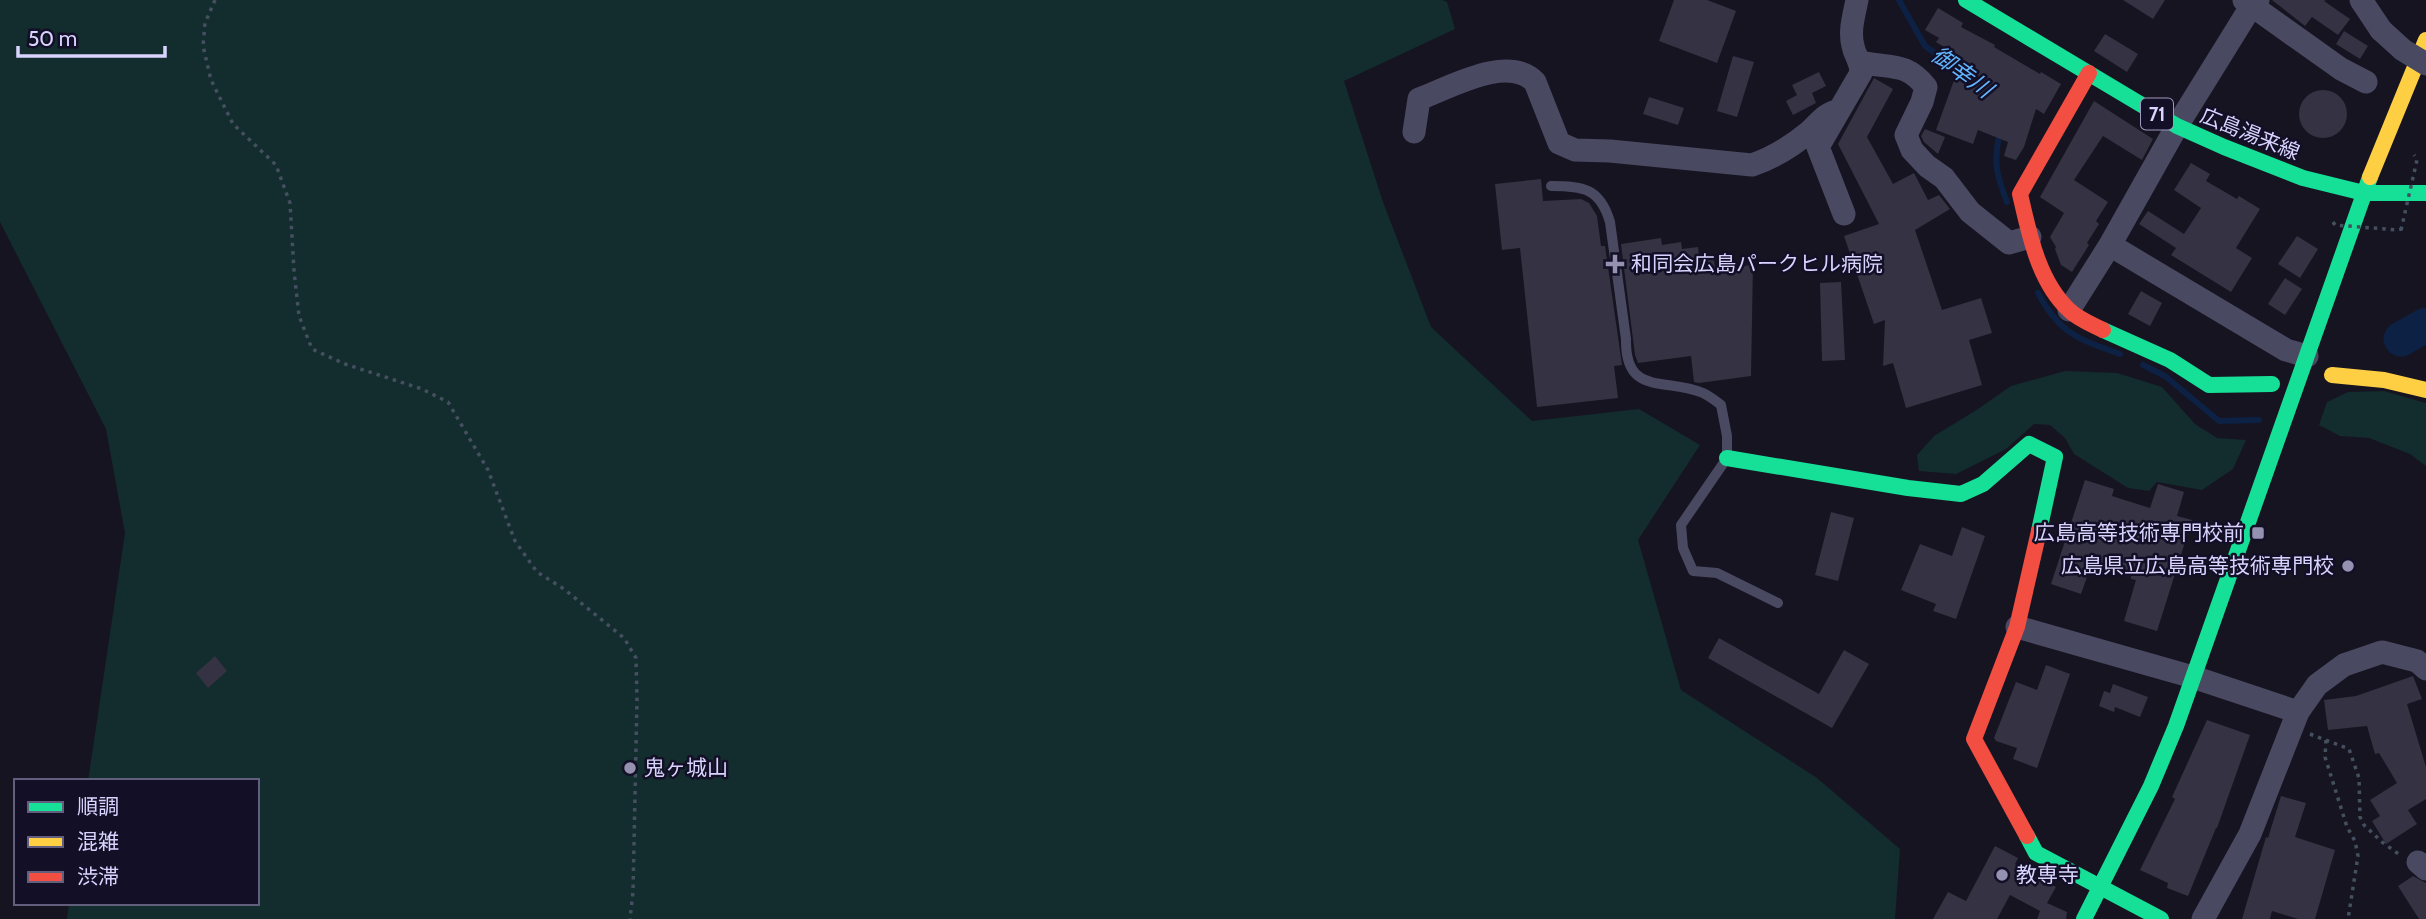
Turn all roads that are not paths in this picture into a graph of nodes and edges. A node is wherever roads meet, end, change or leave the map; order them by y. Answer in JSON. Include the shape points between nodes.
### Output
{"nodes":[{"id":1,"x":1857,"y":0,"type":"edge"},
{"id":2,"x":1966,"y":0,"type":"edge"},
{"id":3,"x":2361,"y":0,"type":"edge"},
{"id":4,"x":2251,"y":2,"type":"edge"},
{"id":5,"x":2426,"y":40,"type":"edge"},
{"id":6,"x":1861,"y":62,"type":"junction"},
{"id":7,"x":2426,"y":64,"type":"edge"},
{"id":8,"x":2089,"y":73,"type":"junction"},
{"id":9,"x":2366,"y":82,"type":"dead end"},
{"id":10,"x":1839,"y":110,"type":"junction"},
{"id":11,"x":2176,"y":126,"type":"junction"},
{"id":12,"x":1415,"y":132,"type":"dead end"},
{"id":13,"x":1551,"y":186,"type":"dead end"},
{"id":14,"x":2364,"y":192,"type":"junction"},
{"id":15,"x":2426,"y":193,"type":"edge"},
{"id":16,"x":1844,"y":214,"type":"dead end"},
{"id":17,"x":2030,"y":237,"type":"junction"},
{"id":18,"x":2109,"y":245,"type":"junction"},
{"id":19,"x":2069,"y":310,"type":"junction"},
{"id":20,"x":2307,"y":356,"type":"junction"},
{"id":21,"x":2332,"y":375,"type":"dead end"},
{"id":22,"x":2272,"y":384,"type":"dead end"},
{"id":23,"x":2426,"y":390,"type":"edge"},
{"id":24,"x":1727,"y":458,"type":"junction"},
{"id":25,"x":1778,"y":603,"type":"dead end"},
{"id":26,"x":2017,"y":627,"type":"junction"},
{"id":27,"x":2426,"y":669,"type":"edge"},
{"id":28,"x":2193,"y":677,"type":"junction"},
{"id":29,"x":2295,"y":719,"type":"junction"},
{"id":30,"x":2100,"y":887,"type":"junction"},
{"id":31,"x":2084,"y":919,"type":"edge"},
{"id":32,"x":2161,"y":919,"type":"edge"},
{"id":33,"x":2203,"y":919,"type":"edge"}],
"edges":[{"from":1,"to":6,"type":"street","via":[[1851,33]]},
{"from":2,"to":8,"type":"street","name":"広島湯来線","number":"71"},
{"from":3,"to":7,"type":"street","bridge":true,"via":[[2381,30]]},
{"from":4,"to":9,"type":"street","via":[[2341,69]]},
{"from":4,"to":11,"type":"street"},
{"from":5,"to":14,"type":"street"},
{"from":6,"to":10,"type":"street","via":[[1861,73]]},
{"from":6,"to":17,"type":"street","via":[[1901,66],[1917,76],[1926,87],[1906,135],[1912,150],[1944,178],[1970,212],[2009,243]]},
{"from":8,"to":11,"type":"street","name":"広島湯来線","number":"71"},
{"from":8,"to":17,"type":"street","via":[[2020,194]]},
{"from":10,"to":12,"type":"street","via":[[1826,113],[1810,132],[1771,159],[1752,165],[1575,150],[1559,143],[1528,75],[1495,71],[1419,99]]},
{"from":10,"to":16,"type":"street","via":[[1818,147]]},
{"from":11,"to":14,"type":"street","name":"広島湯来線","number":"71","via":[[2303,178]]},
{"from":11,"to":18,"type":"street"},
{"from":13,"to":24,"type":"lane","via":[[1578,186],[1595,194],[1605,206],[1629,366],[1640,380],[1703,393],[1721,405]]},
{"from":14,"to":15,"type":"street","name":"広島湯来線","number":"71"},
{"from":14,"to":20,"type":"street"},
{"from":17,"to":19,"type":"street","via":[[2049,284]]},
{"from":18,"to":19,"type":"street"},
{"from":18,"to":20,"type":"street","via":[[2286,350]]},
{"from":19,"to":22,"type":"street","via":[[2170,360],[2209,385]]},
{"from":20,"to":28,"type":"street"},
{"from":21,"to":23,"type":"street"},
{"from":24,"to":25,"type":"lane","via":[[1681,525],[1683,548],[1693,571],[1717,573]]},
{"from":24,"to":26,"type":"street","via":[[1961,494],[1983,484],[2029,444],[2055,457]]},
{"from":26,"to":28,"type":"street"},
{"from":26,"to":30,"type":"street","via":[[1974,739],[2036,853]]},
{"from":27,"to":29,"type":"street","via":[[2417,661],[2382,652],[2344,665],[2317,685]]},
{"from":28,"to":29,"type":"street"},
{"from":28,"to":30,"type":"street","via":[[2151,786]]},
{"from":29,"to":33,"type":"street","via":[[2250,834]]},
{"from":30,"to":31,"type":"street"},
{"from":30,"to":32,"type":"street"}]}
